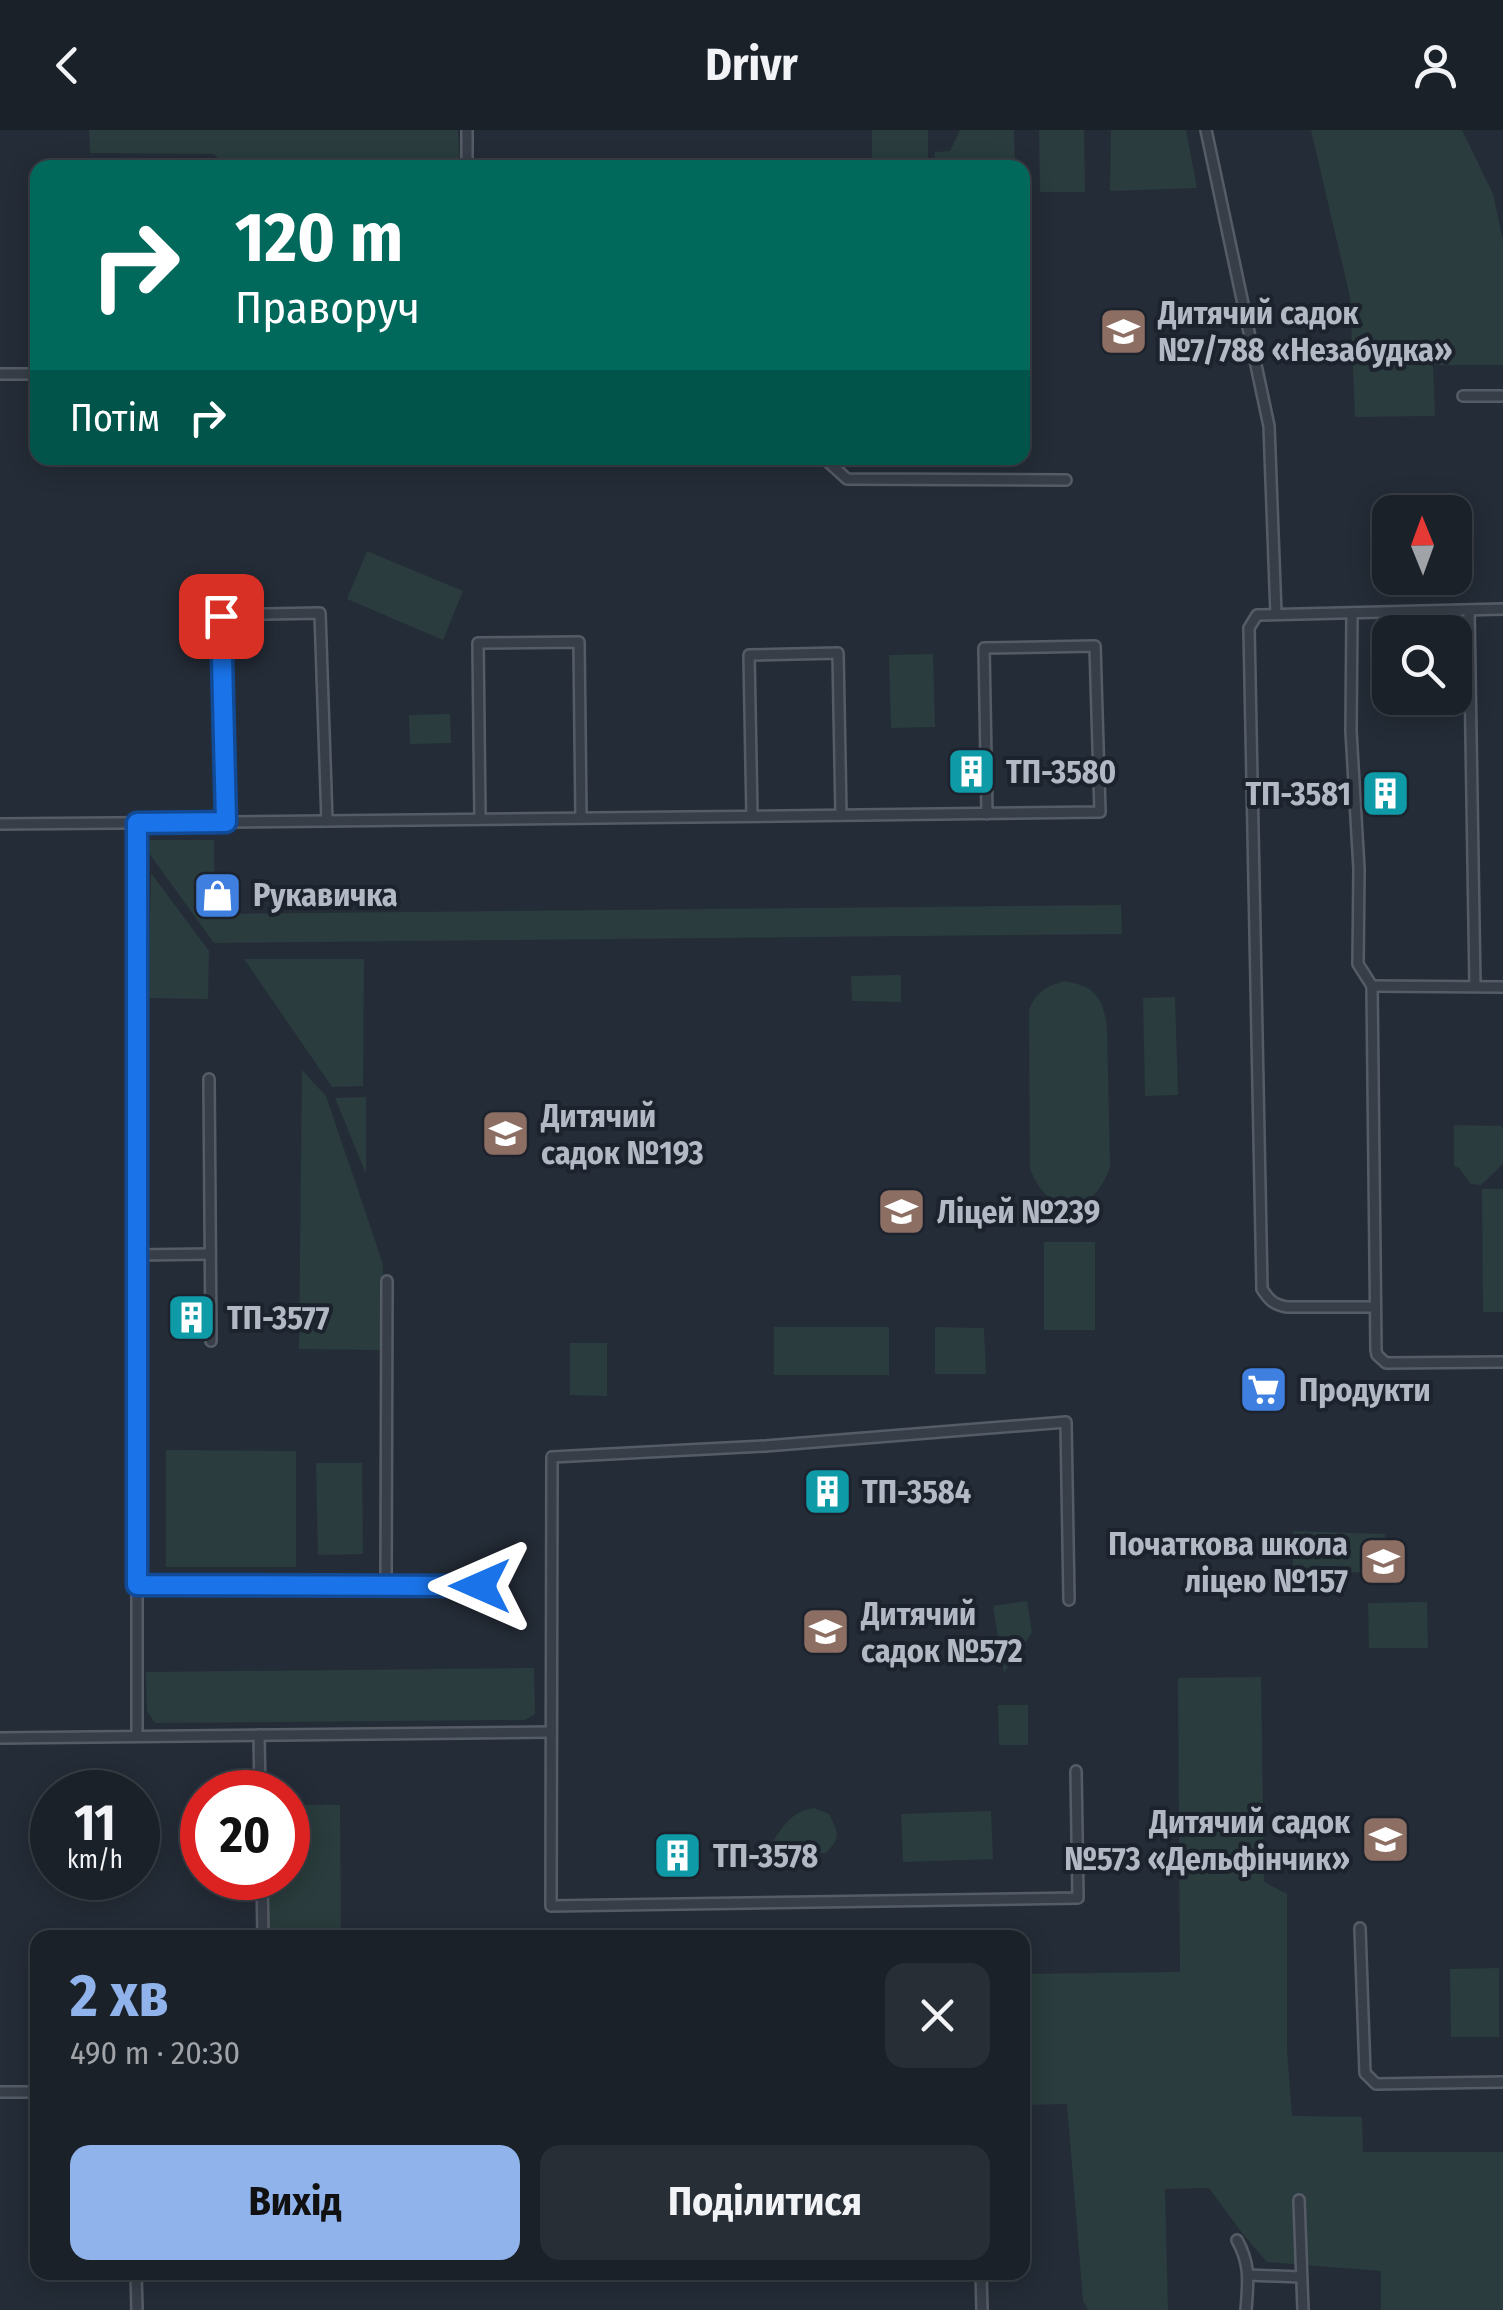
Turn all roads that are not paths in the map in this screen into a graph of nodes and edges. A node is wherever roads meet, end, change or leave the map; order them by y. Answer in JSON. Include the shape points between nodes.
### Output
{"nodes":[{"id":1,"x":466,"y":130,"type":"edge"},
{"id":2,"x":1206,"y":130,"type":"edge"},
{"id":3,"x":468,"y":160,"type":"edge"},
{"id":4,"x":0,"y":374,"type":"edge"},
{"id":5,"x":30,"y":374,"type":"edge"},
{"id":6,"x":1464,"y":396,"type":"dead end"},
{"id":7,"x":1503,"y":396,"type":"edge"},
{"id":8,"x":832,"y":465,"type":"edge"},
{"id":9,"x":1066,"y":480,"type":"dead end"},
{"id":10,"x":1503,"y":609,"type":"edge"},
{"id":11,"x":1469,"y":610,"type":"junction"},
{"id":12,"x":1352,"y":613,"type":"junction"},
{"id":13,"x":1276,"y":614,"type":"junction"},
{"id":14,"x":987,"y":814,"type":"junction"},
{"id":15,"x":841,"y":815,"type":"junction"},
{"id":16,"x":752,"y":816,"type":"junction"},
{"id":17,"x":581,"y":818,"type":"junction"},
{"id":18,"x":480,"y":819,"type":"junction"},
{"id":19,"x":327,"y":821,"type":"junction"},
{"id":20,"x":226,"y":822,"type":"junction"},
{"id":21,"x":137,"y":823,"type":"junction"},
{"id":22,"x":0,"y":824,"type":"edge"},
{"id":23,"x":1372,"y":986,"type":"junction"},
{"id":24,"x":1475,"y":986,"type":"junction"},
{"id":25,"x":1503,"y":986,"type":"edge"},
{"id":26,"x":209,"y":1080,"type":"dead end"},
{"id":27,"x":210,"y":1254,"type":"junction"},
{"id":28,"x":138,"y":1255,"type":"junction"},
{"id":29,"x":387,"y":1281,"type":"dead end"},
{"id":30,"x":1375,"y":1308,"type":"junction"},
{"id":31,"x":211,"y":1341,"type":"dead end"},
{"id":32,"x":1503,"y":1362,"type":"edge"},
{"id":33,"x":137,"y":1585,"type":"junction"},
{"id":34,"x":386,"y":1586,"type":"junction"},
{"id":35,"x":480,"y":1586,"type":"dead end"},
{"id":36,"x":1069,"y":1600,"type":"dead end"},
{"id":37,"x":551,"y":1732,"type":"junction"},
{"id":38,"x":260,"y":1735,"type":"junction"},
{"id":39,"x":137,"y":1736,"type":"junction"},
{"id":40,"x":0,"y":1738,"type":"edge"},
{"id":41,"x":260,"y":1770,"type":"edge"},
{"id":42,"x":1076,"y":1772,"type":"dead end"},
{"id":43,"x":262,"y":1900,"type":"edge"},
{"id":44,"x":1360,"y":1928,"type":"dead end"},
{"id":45,"x":262,"y":1930,"type":"edge"},
{"id":46,"x":1503,"y":2082,"type":"edge"},
{"id":47,"x":0,"y":2092,"type":"edge"},
{"id":48,"x":30,"y":2092,"type":"edge"},
{"id":49,"x":1299,"y":2200,"type":"dead end"},
{"id":50,"x":1237,"y":2240,"type":"dead end"},
{"id":51,"x":1248,"y":2275,"type":"junction"},
{"id":52,"x":1302,"y":2277,"type":"junction"},
{"id":53,"x":136,"y":2280,"type":"edge"},
{"id":54,"x":981,"y":2280,"type":"edge"},
{"id":55,"x":137,"y":2310,"type":"edge"},
{"id":56,"x":982,"y":2310,"type":"edge"},
{"id":57,"x":1246,"y":2310,"type":"edge"},
{"id":58,"x":1303,"y":2310,"type":"edge"}],
"edges":[{"from":1,"to":3,"type":"lane"},
{"from":2,"to":13,"type":"lane","via":[[1270,426]]},
{"from":4,"to":5,"type":"lane"},
{"from":6,"to":7,"type":"lane"},
{"from":8,"to":9,"type":"lane","via":[[848,479]]},
{"from":10,"to":11,"type":"lane"},
{"from":11,"to":12,"type":"lane"},
{"from":11,"to":24,"type":"lane"},
{"from":12,"to":13,"type":"lane"},
{"from":12,"to":23,"type":"lane","via":[[1358,964]]},
{"from":13,"to":30,"type":"lane","via":[[1257,615],[1248,628],[1262,1289],[1287,1307]]},
{"from":14,"to":14,"type":"lane","via":[[1100,812],[1095,646],[984,648]]},
{"from":14,"to":15,"type":"lane"},
{"from":15,"to":16,"type":"lane"},
{"from":15,"to":16,"type":"lane","via":[[838,653],[749,655]]},
{"from":16,"to":17,"type":"lane"},
{"from":17,"to":18,"type":"lane"},
{"from":17,"to":18,"type":"lane","via":[[579,642],[478,642]]},
{"from":18,"to":19,"type":"lane"},
{"from":19,"to":20,"type":"lane"},
{"from":19,"to":20,"type":"lane","via":[[320,613],[221,616]]},
{"from":20,"to":21,"type":"lane"},
{"from":21,"to":22,"type":"lane"},
{"from":21,"to":28,"type":"lane"},
{"from":23,"to":24,"type":"lane"},
{"from":23,"to":30,"type":"lane"},
{"from":24,"to":25,"type":"lane"},
{"from":26,"to":27,"type":"lane"},
{"from":27,"to":28,"type":"lane"},
{"from":27,"to":31,"type":"lane"},
{"from":28,"to":33,"type":"lane"},
{"from":29,"to":34,"type":"lane"},
{"from":30,"to":32,"type":"lane","via":[[1376,1350],[1386,1364]]},
{"from":33,"to":34,"type":"lane"},
{"from":33,"to":39,"type":"lane"},
{"from":34,"to":35,"type":"lane"},
{"from":36,"to":37,"type":"lane","via":[[1066,1422],[552,1458]]},
{"from":37,"to":38,"type":"lane"},
{"from":37,"to":42,"type":"lane","via":[[551,1906],[1078,1898]]},
{"from":38,"to":39,"type":"lane"},
{"from":38,"to":41,"type":"lane"},
{"from":39,"to":40,"type":"lane"},
{"from":43,"to":45,"type":"lane"},
{"from":44,"to":46,"type":"lane","via":[[1365,2074],[1376,2084]]},
{"from":47,"to":48,"type":"lane"},
{"from":49,"to":52,"type":"lane"},
{"from":50,"to":51,"type":"lane"},
{"from":51,"to":52,"type":"lane"},
{"from":51,"to":57,"type":"lane"},
{"from":52,"to":58,"type":"lane"},
{"from":53,"to":55,"type":"lane"},
{"from":54,"to":56,"type":"lane"}]}
